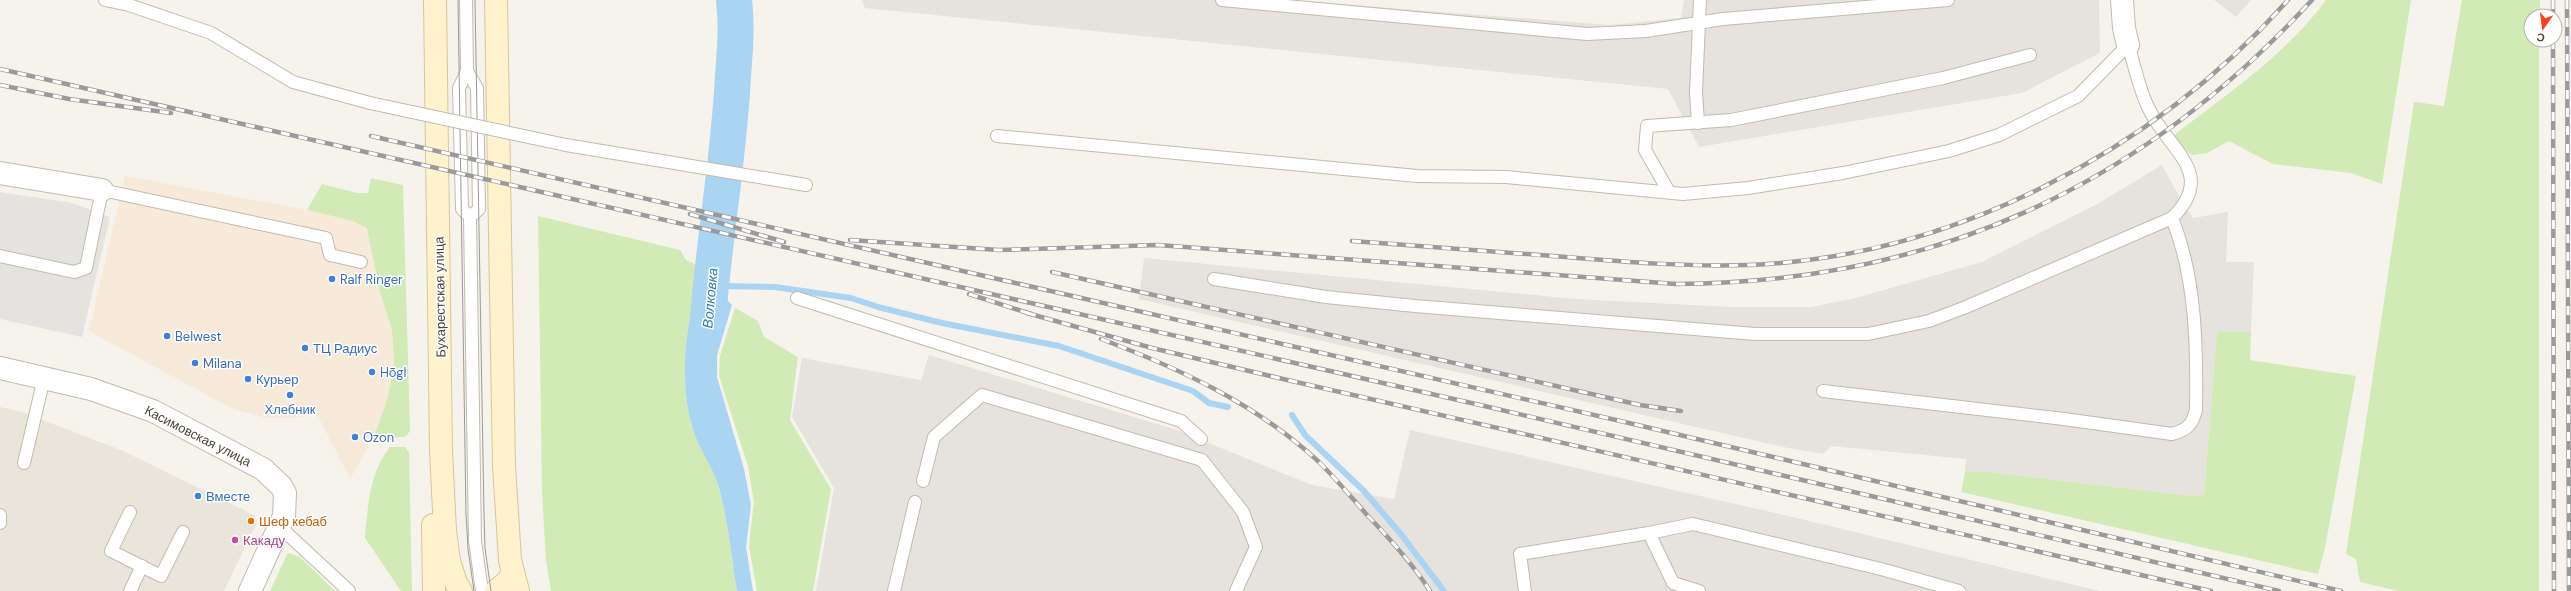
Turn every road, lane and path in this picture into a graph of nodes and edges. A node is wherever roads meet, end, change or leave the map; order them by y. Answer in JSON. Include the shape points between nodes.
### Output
{"nodes":[{"id":1,"x":105,"y":0,"type":"edge"},
{"id":2,"x":435,"y":0,"type":"edge"},
{"id":3,"x":466,"y":0,"type":"edge"},
{"id":4,"x":496,"y":0,"type":"edge"},
{"id":5,"x":1222,"y":0,"type":"edge"},
{"id":6,"x":1700,"y":0,"type":"edge"},
{"id":7,"x":1948,"y":0,"type":"edge"},
{"id":8,"x":2122,"y":0,"type":"edge"},
{"id":9,"x":1700,"y":24,"type":"junction"},
{"id":10,"x":2128,"y":45,"type":"junction"},
{"id":11,"x":2030,"y":54,"type":"dead end"},
{"id":12,"x":467,"y":71,"type":"junction"},
{"id":13,"x":1698,"y":123,"type":"junction"},
{"id":14,"x":997,"y":136,"type":"dead end"},
{"id":15,"x":0,"y":173,"type":"edge"},
{"id":16,"x":806,"y":185,"type":"dead end"},
{"id":17,"x":102,"y":190,"type":"junction"},
{"id":18,"x":1669,"y":192,"type":"junction"},
{"id":19,"x":470,"y":216,"type":"junction"},
{"id":20,"x":2172,"y":218,"type":"junction"},
{"id":21,"x":0,"y":256,"type":"edge"},
{"id":22,"x":361,"y":262,"type":"dead end"},
{"id":23,"x":1214,"y":279,"type":"dead end"},
{"id":24,"x":797,"y":298,"type":"dead end"},
{"id":25,"x":0,"y":368,"type":"edge"},
{"id":26,"x":44,"y":378,"type":"junction"},
{"id":27,"x":1823,"y":391,"type":"dead end"},
{"id":28,"x":1201,"y":439,"type":"dead end"},
{"id":29,"x":441,"y":451,"type":"junction"},
{"id":30,"x":24,"y":463,"type":"dead end"},
{"id":31,"x":923,"y":481,"type":"dead end"},
{"id":32,"x":915,"y":502,"type":"dead end"},
{"id":33,"x":130,"y":512,"type":"dead end"},
{"id":34,"x":0,"y":515,"type":"edge"},
{"id":35,"x":0,"y":523,"type":"edge"},
{"id":36,"x":280,"y":527,"type":"junction"},
{"id":37,"x":183,"y":532,"type":"dead end"},
{"id":38,"x":1649,"y":533,"type":"junction"},
{"id":39,"x":142,"y":566,"type":"junction"},
{"id":40,"x":515,"y":582,"type":"edge"},
{"id":41,"x":481,"y":590,"type":"edge"},
{"id":42,"x":130,"y":591,"type":"edge"},
{"id":43,"x":250,"y":591,"type":"edge"},
{"id":44,"x":349,"y":591,"type":"edge"},
{"id":45,"x":434,"y":591,"type":"edge"},
{"id":46,"x":894,"y":591,"type":"edge"},
{"id":47,"x":1236,"y":591,"type":"edge"},
{"id":48,"x":1524,"y":591,"type":"edge"},
{"id":49,"x":1699,"y":591,"type":"edge"},
{"id":50,"x":1959,"y":591,"type":"edge"}],
"edges":[{"from":1,"to":16,"type":"lane","bridge":true,"via":[[130,5],[211,33],[293,82],[370,103],[566,145]]},
{"from":2,"to":29,"type":"main road","name":"Бухарестская улица"},
{"from":3,"to":12,"type":"lane"},
{"from":4,"to":40,"type":"main road","via":[[504,466],[506,520]]},
{"from":5,"to":9,"type":"lane","via":[[1587,34],[1646,31]]},
{"from":6,"to":9,"type":"lane"},
{"from":7,"to":9,"type":"lane","via":[[1723,19]]},
{"from":8,"to":10,"type":"street"},
{"from":9,"to":13,"type":"lane","via":[[1696,92]]},
{"from":10,"to":18,"type":"lane","via":[[2078,96],[1999,135],[1949,151],[1843,173],[1748,188],[1683,194]]},
{"from":10,"to":20,"type":"lane","via":[[2148,109],[2189,172],[2191,191],[2185,205]]},
{"from":11,"to":13,"type":"lane","via":[[1935,79],[1731,120]]},
{"from":12,"to":19,"type":"lane","via":[[459,88],[462,209]]},
{"from":12,"to":19,"type":"lane","via":[[476,88],[479,210]]},
{"from":13,"to":18,"type":"lane","via":[[1647,126],[1645,150]]},
{"from":14,"to":18,"type":"lane","via":[[1417,176],[1506,177]]},
{"from":15,"to":17,"type":"street"},
{"from":17,"to":21,"type":"lane","via":[[86,268],[74,272]]},
{"from":17,"to":22,"type":"lane","via":[[326,238],[330,255]]},
{"from":19,"to":41,"type":"lane","via":[[475,541]]},
{"from":20,"to":23,"type":"lane","via":[[1966,307],[1929,321],[1868,334],[1755,334],[1415,306],[1326,297]]},
{"from":20,"to":27,"type":"lane","via":[[2183,247],[2192,300],[2196,410],[2193,422],[2185,431],[2172,434]]},
{"from":24,"to":28,"type":"lane","via":[[1181,421]]},
{"from":25,"to":26,"type":"street","name":"Касимовская улица"},
{"from":26,"to":30,"type":"lane"},
{"from":26,"to":36,"type":"street","name":"Касимовская улица","via":[[91,389],[152,411],[263,469],[285,493],[286,503]]},
{"from":29,"to":41,"type":"main road","name":"Бухарестская улица","via":[[449,561],[456,584]]},
{"from":29,"to":45,"type":"main road","via":[[432,504]]},
{"from":31,"to":47,"type":"lane","via":[[934,437],[982,395],[1202,460],[1243,512],[1256,546]]},
{"from":32,"to":46,"type":"lane"},
{"from":33,"to":39,"type":"lane","via":[[111,551]]},
{"from":34,"to":35,"type":"lane"},
{"from":36,"to":43,"type":"street","name":"Касимовская улица"},
{"from":36,"to":44,"type":"lane"},
{"from":37,"to":39,"type":"lane","via":[[161,576]]},
{"from":38,"to":48,"type":"lane","via":[[1520,554]]},
{"from":38,"to":49,"type":"lane","via":[[1673,583]]},
{"from":38,"to":50,"type":"lane","via":[[1694,524],[1881,569]]},
{"from":39,"to":42,"type":"lane"},
{"from":40,"to":41,"type":"main road","via":[[508,581]]}]}
